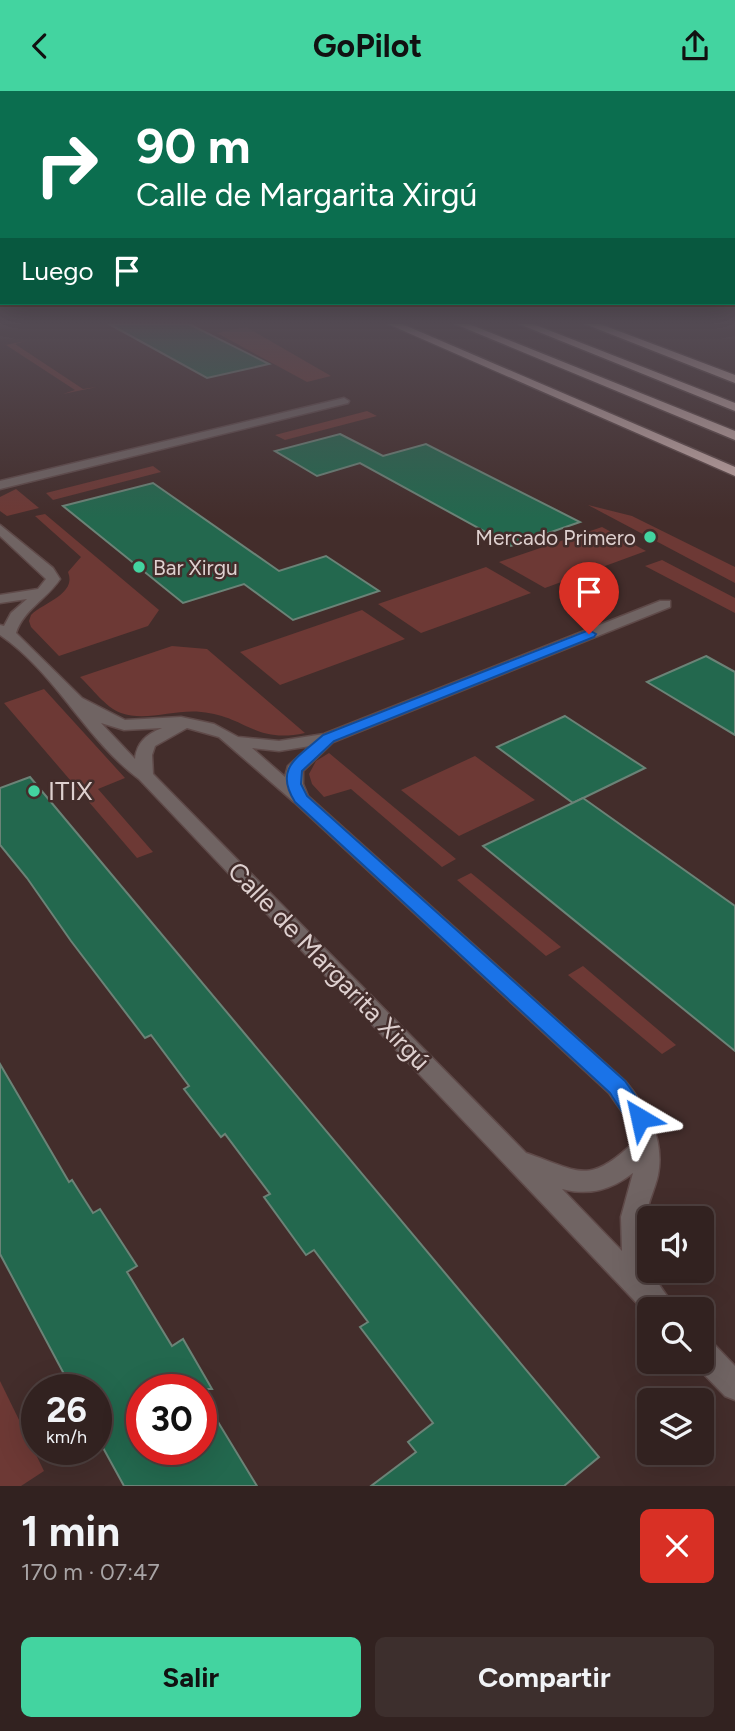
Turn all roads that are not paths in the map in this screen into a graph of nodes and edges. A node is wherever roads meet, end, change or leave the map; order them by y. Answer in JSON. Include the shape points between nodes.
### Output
{"nodes":[{"id":1,"x":547,"y":389,"type":"edge"},
{"id":2,"x":586,"y":389,"type":"edge"},
{"id":3,"x":619,"y":389,"type":"edge"},
{"id":4,"x":688,"y":389,"type":"edge"},
{"id":5,"x":717,"y":389,"type":"edge"},
{"id":6,"x":735,"y":396,"type":"edge"},
{"id":7,"x":344,"y":401,"type":"dead end"},
{"id":8,"x":735,"y":408,"type":"edge"},
{"id":9,"x":662,"y":421,"type":"dead end"},
{"id":10,"x":735,"y":436,"type":"edge"},
{"id":11,"x":735,"y":473,"type":"edge"},
{"id":12,"x":4,"y":486,"type":"edge"},
{"id":13,"x":0,"y":529,"type":"edge"},
{"id":14,"x":44,"y":590,"type":"junction"},
{"id":15,"x":0,"y":599,"type":"edge"},
{"id":16,"x":665,"y":604,"type":"dead end"},
{"id":17,"x":5,"y":631,"type":"edge"},
{"id":18,"x":75,"y":700,"type":"junction"},
{"id":19,"x":190,"y":723,"type":"junction"},
{"id":20,"x":328,"y":738,"type":"junction"},
{"id":21,"x":233,"y":741,"type":"junction"},
{"id":22,"x":145,"y":775,"type":"junction"},
{"id":23,"x":300,"y":798,"type":"junction"},
{"id":24,"x":645,"y":1147,"type":"junction"},
{"id":25,"x":513,"y":1157,"type":"junction"},
{"id":26,"x":649,"y":1297,"type":"edge"},
{"id":27,"x":652,"y":1297,"type":"edge"},
{"id":28,"x":714,"y":1364,"type":"edge"},
{"id":29,"x":735,"y":1386,"type":"edge"}],
"edges":[{"from":1,"to":11,"type":"highway"},
{"from":2,"to":9,"type":"highway"},
{"from":3,"to":10,"type":"highway"},
{"from":4,"to":8,"type":"highway"},
{"from":5,"to":6,"type":"highway"},
{"from":7,"to":12,"type":"street"},
{"from":13,"to":14,"type":"street","via":[[52,576]]},
{"from":14,"to":15,"type":"street"},
{"from":14,"to":17,"type":"street","name":"Calle de Margarita Xirgú"},
{"from":16,"to":20,"type":"street","name":"Calle de Margarita Xirgú"},
{"from":17,"to":18,"type":"street","name":"Calle de Margarita Xirgú"},
{"from":18,"to":19,"type":"street","name":"Calle de Margarita Xirgú","via":[[124,725]]},
{"from":18,"to":22,"type":"street","name":"Calle de Margarita Xirgú","via":[[125,762]]},
{"from":19,"to":21,"type":"street","name":"Calle de Margarita Xirgú","via":[[216,730]]},
{"from":19,"to":22,"type":"street","via":[[145,746],[141,754]]},
{"from":20,"to":21,"type":"street","name":"Calle de Margarita Xirgú","via":[[279,746]]},
{"from":20,"to":23,"type":"street","name":"Calle de Margarita Xirgú","via":[[294,770],[293,784]]},
{"from":21,"to":23,"type":"street","name":"Calle de Margarita Xirgú"},
{"from":22,"to":25,"type":"street","name":"Calle de Margarita Xirgú"},
{"from":23,"to":24,"type":"street","name":"Calle de Margarita Xirgú","via":[[617,1087],[640,1118]]},
{"from":24,"to":25,"type":"street","name":"Calle de Margarita Xirgú","via":[[615,1173],[580,1184]]},
{"from":24,"to":27,"type":"street","name":"Calle de Margarita Xirgú","via":[[646,1174],[632,1221],[639,1264]]},
{"from":25,"to":26,"type":"street","name":"Calle de Margarita Xirgú"},
{"from":28,"to":29,"type":"street"}]}
